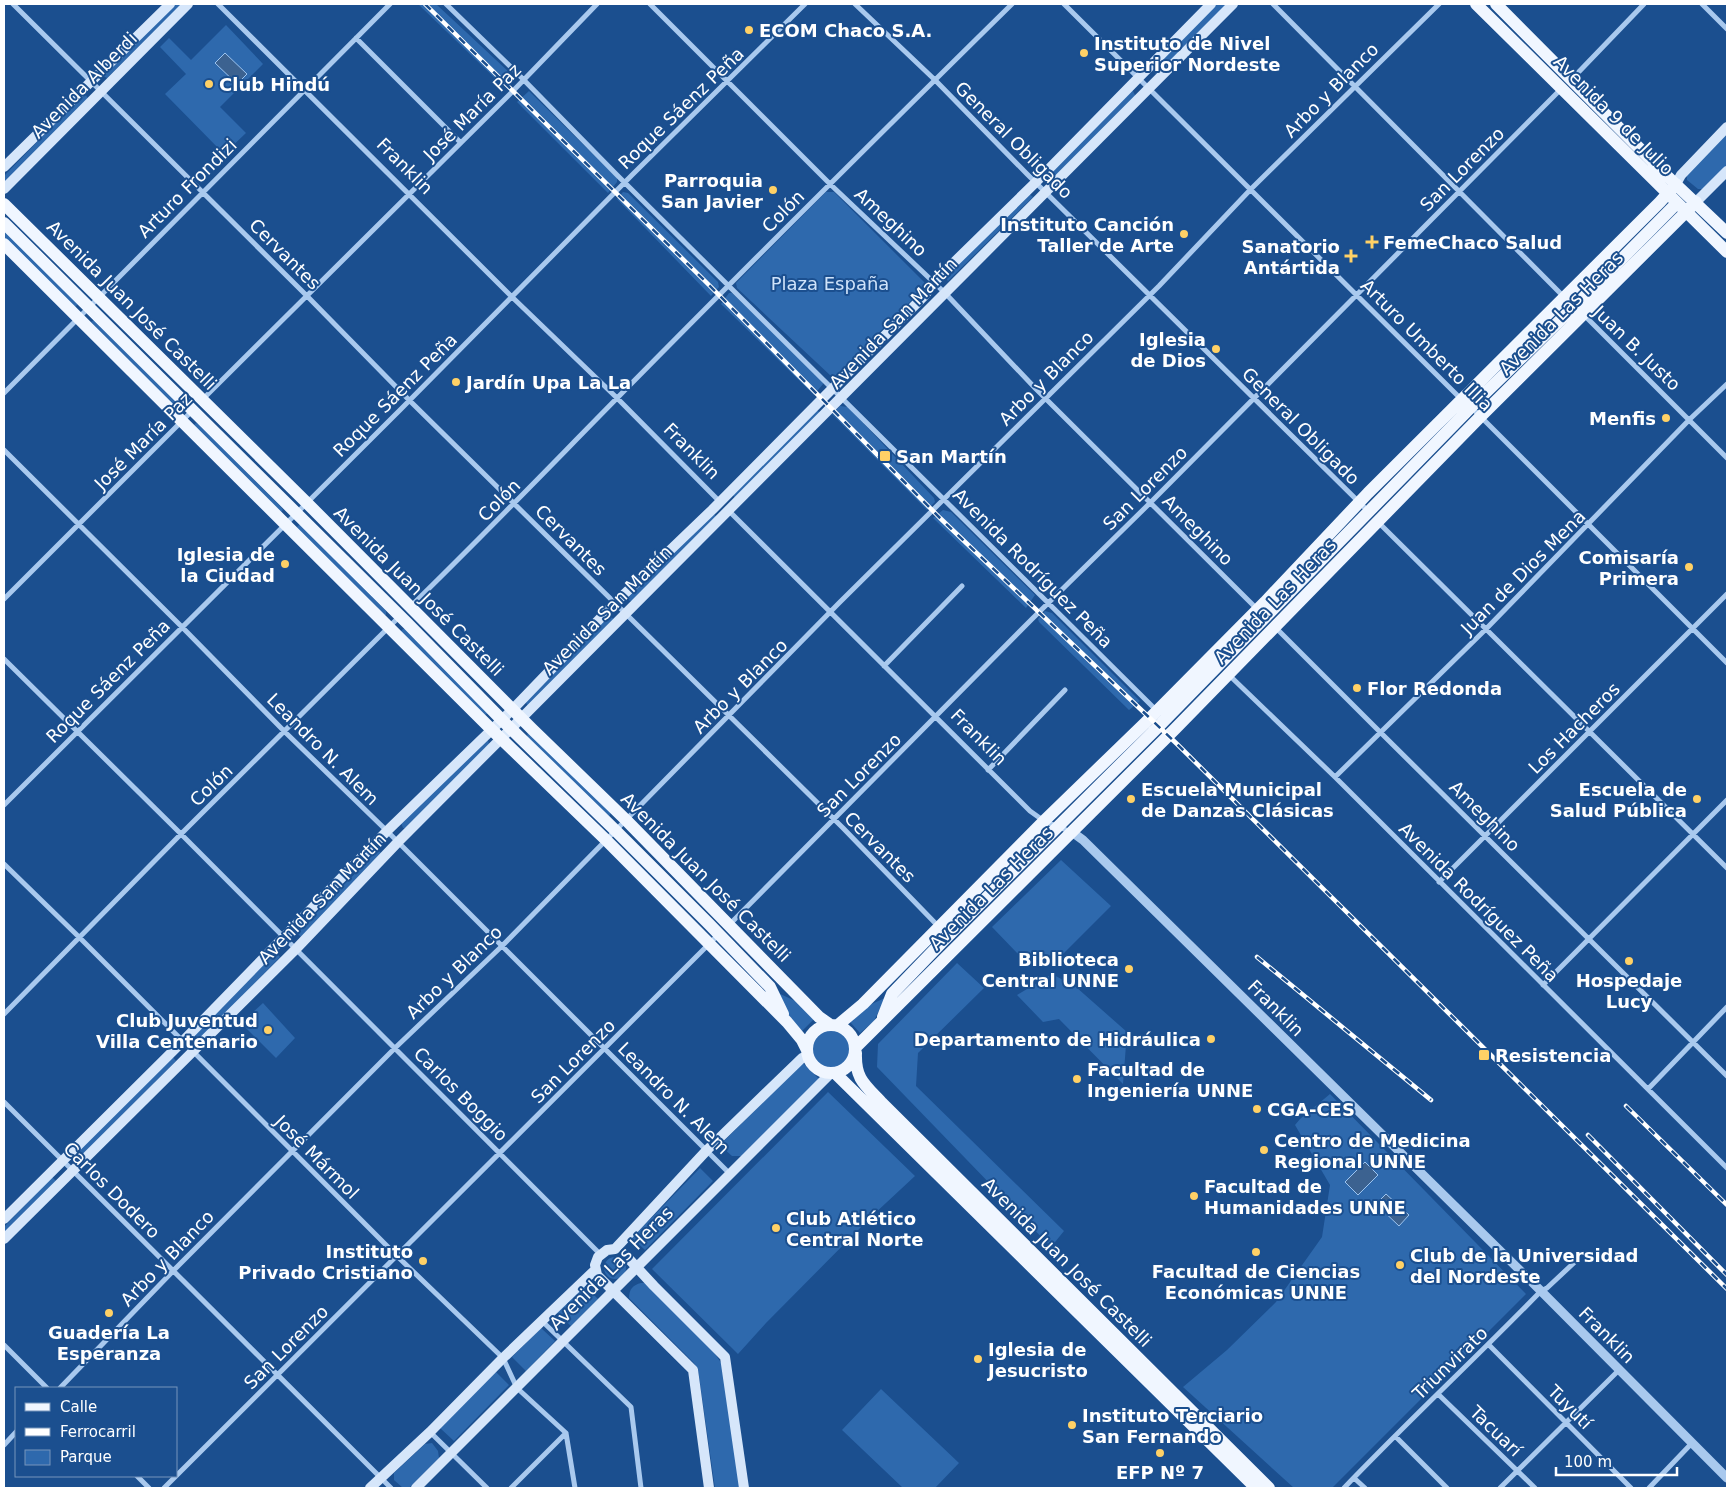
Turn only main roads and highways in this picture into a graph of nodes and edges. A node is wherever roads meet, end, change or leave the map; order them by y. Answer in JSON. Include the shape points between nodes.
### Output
{"nodes":[{"id":1,"x":170,"y":4,"type":"edge"},
{"id":2,"x":188,"y":4,"type":"edge"},
{"id":3,"x":1211,"y":4,"type":"edge"},
{"id":4,"x":1233,"y":4,"type":"edge"},
{"id":5,"x":1476,"y":4,"type":"edge"},
{"id":6,"x":1496,"y":4,"type":"edge"},
{"id":7,"x":1567,"y":83,"type":"junction"},
{"id":8,"x":1727,"y":127,"type":"edge"},
{"id":9,"x":4,"y":167,"type":"edge"},
{"id":10,"x":1727,"y":172,"type":"edge"},
{"id":11,"x":4,"y":190,"type":"edge"},
{"id":12,"x":1674,"y":193,"type":"junction"},
{"id":13,"x":1696,"y":202,"type":"junction"},
{"id":14,"x":4,"y":204,"type":"edge"},
{"id":15,"x":1686,"y":212,"type":"junction"},
{"id":16,"x":4,"y":223,"type":"edge"},
{"id":17,"x":1727,"y":233,"type":"edge"},
{"id":18,"x":4,"y":244,"type":"edge"},
{"id":19,"x":1727,"y":252,"type":"edge"},
{"id":20,"x":867,"y":354,"type":"junction"},
{"id":21,"x":876,"y":363,"type":"junction"},
{"id":22,"x":1471,"y":408,"type":"junction"},
{"id":23,"x":1373,"y":517,"type":"junction"},
{"id":24,"x":1261,"y":613,"type":"junction"},
{"id":25,"x":512,"y":710,"type":"junction"},
{"id":26,"x":1161,"y":715,"type":"junction"},
{"id":27,"x":522,"y":719,"type":"junction"},
{"id":28,"x":502,"y":720,"type":"junction"},
{"id":29,"x":491,"y":729,"type":"junction"},
{"id":30,"x":512,"y":729,"type":"junction"},
{"id":31,"x":502,"y":740,"type":"junction"},
{"id":32,"x":944,"y":932,"type":"junction"},
{"id":33,"x":770,"y":987,"type":"junction"},
{"id":34,"x":892,"y":994,"type":"junction"},
{"id":35,"x":808,"y":1004,"type":"junction"},
{"id":36,"x":863,"y":1004,"type":"junction"},
{"id":37,"x":787,"y":1022,"type":"junction"},
{"id":38,"x":880,"y":1024,"type":"junction"},
{"id":39,"x":833,"y":1025,"type":"junction"},
{"id":40,"x":856,"y":1050,"type":"junction"},
{"id":41,"x":807,"y":1053,"type":"junction"},
{"id":42,"x":833,"y":1073,"type":"junction"},
{"id":43,"x":4,"y":1219,"type":"edge"},
{"id":44,"x":4,"y":1239,"type":"edge"},
{"id":45,"x":615,"y":1249,"type":"junction"},
{"id":46,"x":597,"y":1262,"type":"junction"},
{"id":47,"x":629,"y":1275,"type":"junction"},
{"id":48,"x":606,"y":1283,"type":"junction"},
{"id":49,"x":613,"y":1291,"type":"junction"},
{"id":50,"x":370,"y":1488,"type":"edge"},
{"id":51,"x":416,"y":1488,"type":"edge"},
{"id":52,"x":709,"y":1488,"type":"edge"},
{"id":53,"x":744,"y":1488,"type":"edge"},
{"id":54,"x":1256,"y":1488,"type":"edge"},
{"id":55,"x":1269,"y":1488,"type":"edge"}],
"edges":[{"from":1,"to":9,"type":"main road","name":"Avenida Alberdi"},
{"from":2,"to":11,"type":"main road","name":"Avenida Alberdi"},
{"from":3,"to":20,"type":"main road","name":"Avenida San Martín","via":[[934,282]]},
{"from":4,"to":21,"type":"main road","name":"Avenida San Martín"},
{"from":5,"to":7,"type":"main road","name":"Avenida 9 de Julio"},
{"from":6,"to":7,"type":"main road","name":"Avenida 9 de Julio"},
{"from":7,"to":12,"type":"main road","name":"Avenida 9 de Julio"},
{"from":8,"to":12,"type":"main road","via":[[1681,175]]},
{"from":10,"to":13,"type":"main road"},
{"from":12,"to":13,"type":"main road","name":"Avenida 9 de Julio"},
{"from":12,"to":15,"type":"main road","name":"Avenida 9 de Julio"},
{"from":12,"to":22,"type":"main road","name":"Avenida Las Heras","via":[[1574,306]]},
{"from":12,"to":22,"type":"main road","name":"Avenida Las Heras","via":[[1564,297]]},
{"from":13,"to":15,"type":"main road","name":"Avenida Las Heras"},
{"from":13,"to":17,"type":"main road","name":"Avenida 9 de Julio"},
{"from":14,"to":25,"type":"main road","name":"Avenida Juan José Castelli"},
{"from":15,"to":19,"type":"main road","name":"Avenida 9 de Julio"},
{"from":15,"to":22,"type":"main road","name":"Avenida Las Heras","via":[[1584,315]]},
{"from":16,"to":28,"type":"main road","name":"Avenida Juan José Castelli"},
{"from":18,"to":29,"type":"main road","name":"Avenida Juan José Castelli"},
{"from":20,"to":21,"type":"main road"},
{"from":20,"to":25,"type":"main road","name":"Avenida San Martín"},
{"from":21,"to":27,"type":"main road","name":"Avenida San Martín"},
{"from":22,"to":23,"type":"main road","name":"Avenida Las Heras"},
{"from":22,"to":24,"type":"main road","name":"Avenida Las Heras","via":[[1359,503]]},
{"from":23,"to":24,"type":"main road","name":"Avenida Las Heras"},
{"from":23,"to":38,"type":"main road","name":"Avenida Las Heras","via":[[1275,626],[1175,729]]},
{"from":24,"to":26,"type":"main road","name":"Avenida Las Heras"},
{"from":25,"to":27,"type":"main road","name":"Avenida Juan José Castelli"},
{"from":25,"to":28,"type":"main road","name":"Avenida San Martín"},
{"from":26,"to":32,"type":"main road","name":"Avenida Las Heras","via":[[1057,826]]},
{"from":26,"to":32,"type":"main road","name":"Avenida Las Heras","via":[[1044,821]]},
{"from":27,"to":30,"type":"main road","name":"Avenida San Martín"},
{"from":27,"to":35,"type":"main road","name":"Avenida Juan José Castelli"},
{"from":28,"to":29,"type":"main road","name":"Avenida San Martín"},
{"from":28,"to":30,"type":"main road","name":"Avenida Juan José Castelli"},
{"from":29,"to":31,"type":"main road","name":"Avenida Juan José Castelli"},
{"from":29,"to":43,"type":"main road","name":"Avenida San Martín"},
{"from":30,"to":31,"type":"main road","name":"Avenida San Martín"},
{"from":30,"to":33,"type":"main road","name":"Avenida Juan José Castelli"},
{"from":31,"to":37,"type":"main road","name":"Avenida Juan José Castelli"},
{"from":31,"to":44,"type":"main road","name":"Avenida San Martín"},
{"from":32,"to":34,"type":"main road","name":"Avenida Las Heras"},
{"from":32,"to":36,"type":"main road","name":"Avenida Las Heras"},
{"from":33,"to":35,"type":"main road","name":"Avenida Juan José Castelli"},
{"from":33,"to":37,"type":"main road","name":"Avenida Juan José Castelli"},
{"from":34,"to":36,"type":"main road","name":"Avenida Las Heras"},
{"from":34,"to":38,"type":"main road","name":"Avenida Las Heras"},
{"from":35,"to":39,"type":"main road","name":"Avenida Juan José Castelli"},
{"from":36,"to":39,"type":"main road","name":"Avenida Las Heras"},
{"from":37,"to":41,"type":"main road","name":"Avenida Juan José Castelli","via":[[802,1040]]},
{"from":38,"to":40,"type":"main road","name":"Avenida Las Heras"},
{"from":39,"to":40,"type":"main road","via":[[850,1033]]},
{"from":39,"to":41,"type":"main road","via":[[813,1032],[808,1040]]},
{"from":40,"to":42,"type":"main road","via":[[849,1066]]},
{"from":40,"to":55,"type":"main road","name":"Avenida Juan José Castelli","via":[[855,1068],[861,1080],[882,1103]]},
{"from":41,"to":42,"type":"main road","via":[[810,1062],[819,1070]]},
{"from":41,"to":45,"type":"main road","name":"Avenida Las Heras","via":[[707,1150]]},
{"from":42,"to":47,"type":"main road","name":"Avenida Las Heras"},
{"from":42,"to":54,"type":"main road","name":"Avenida Juan José Castelli"},
{"from":45,"to":46,"type":"main road","name":"Avenida Las Heras","via":[[607,1250]]},
{"from":45,"to":47,"type":"main road","via":[[629,1259]]},
{"from":46,"to":48,"type":"main road","via":[[600,1279]]},
{"from":46,"to":50,"type":"main road","name":"Avenida Las Heras","via":[[542,1321]]},
{"from":47,"to":48,"type":"main road","via":[[614,1285]]},
{"from":47,"to":49,"type":"main road","name":"Avenida Las Heras"},
{"from":47,"to":53,"type":"main road","via":[[725,1357]]},
{"from":48,"to":49,"type":"main road"},
{"from":49,"to":51,"type":"main road","name":"Avenida Las Heras"},
{"from":49,"to":52,"type":"main road","via":[[693,1370]]}]}
